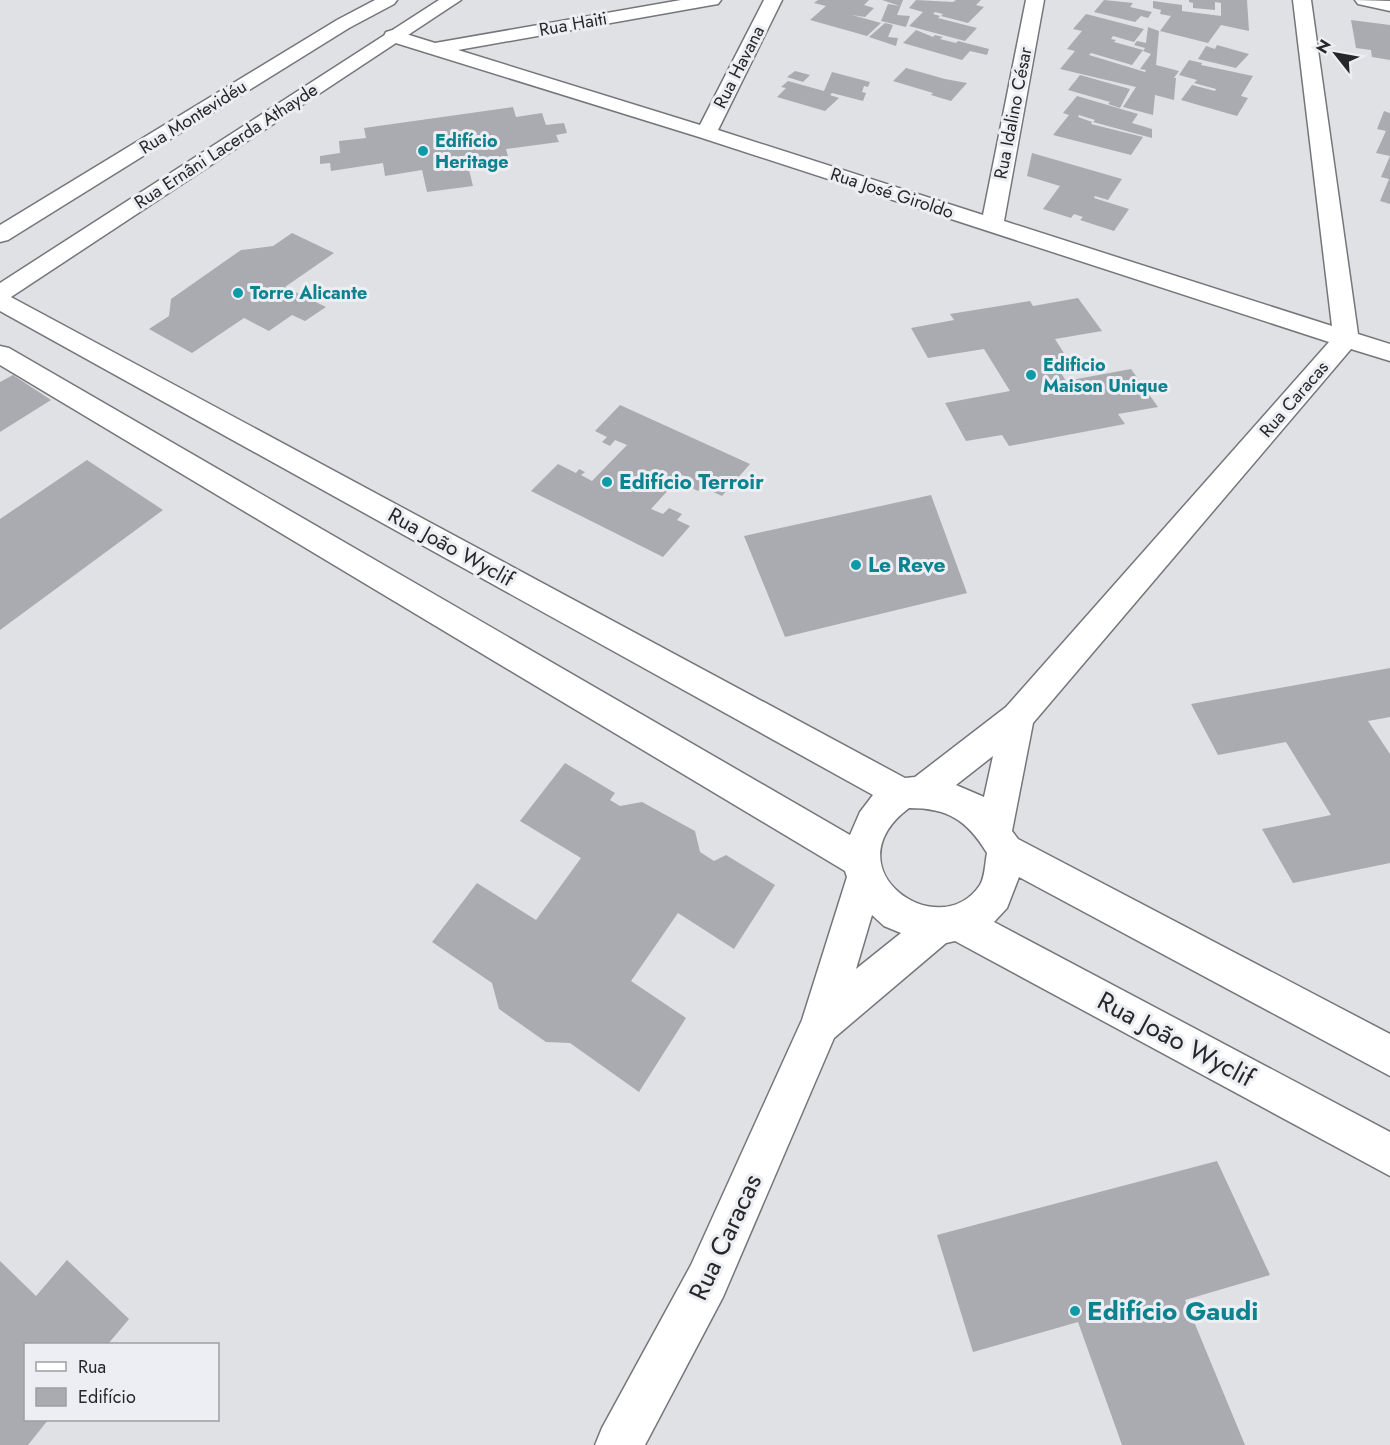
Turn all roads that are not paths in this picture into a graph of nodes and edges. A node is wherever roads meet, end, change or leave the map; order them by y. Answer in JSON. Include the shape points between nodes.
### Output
{"nodes":[{"id":1,"x":388,"y":0,"type":"edge"},
{"id":2,"x":452,"y":0,"type":"edge"},
{"id":3,"x":712,"y":0,"type":"edge"},
{"id":4,"x":773,"y":0,"type":"edge"},
{"id":5,"x":1035,"y":0,"type":"edge"},
{"id":6,"x":1302,"y":0,"type":"edge"},
{"id":7,"x":1364,"y":0,"type":"edge"},
{"id":8,"x":1390,"y":6,"type":"edge"},
{"id":9,"x":393,"y":36,"type":"junction"},
{"id":10,"x":434,"y":48,"type":"junction"},
{"id":11,"x":706,"y":133,"type":"junction"},
{"id":12,"x":992,"y":226,"type":"junction"},
{"id":13,"x":0,"y":235,"type":"edge"},
{"id":14,"x":0,"y":294,"type":"edge"},
{"id":15,"x":0,"y":301,"type":"edge"},
{"id":16,"x":1346,"y":339,"type":"junction"},
{"id":17,"x":0,"y":354,"type":"edge"},
{"id":18,"x":1390,"y":354,"type":"edge"},
{"id":19,"x":1018,"y":717,"type":"junction"},
{"id":20,"x":912,"y":793,"type":"junction"},
{"id":21,"x":1000,"y":842,"type":"junction"},
{"id":22,"x":862,"y":869,"type":"junction"},
{"id":23,"x":950,"y":924,"type":"junction"},
{"id":24,"x":820,"y":1024,"type":"junction"},
{"id":25,"x":1390,"y":1056,"type":"edge"},
{"id":26,"x":1390,"y":1155,"type":"edge"},
{"id":27,"x":619,"y":1445,"type":"edge"}],
"edges":[{"from":1,"to":13,"type":"street","name":"Rua Montevidéu"},
{"from":2,"to":9,"type":"street","name":"Rua Ernâni Lacerda Athayde"},
{"from":3,"to":10,"type":"street","name":"Rua Haiti"},
{"from":4,"to":11,"type":"street","name":"Rua Havana"},
{"from":5,"to":12,"type":"street","name":"Rua Idalino César"},
{"from":6,"to":16,"type":"street"},
{"from":7,"to":8,"type":"street"},
{"from":9,"to":10,"type":"street","name":"Rua José Giroldo"},
{"from":9,"to":14,"type":"street","name":"Rua Ernâni Lacerda Athayde"},
{"from":10,"to":11,"type":"street","name":"Rua José Giroldo"},
{"from":11,"to":12,"type":"street","name":"Rua José Giroldo"},
{"from":12,"to":16,"type":"street","name":"Rua José Giroldo"},
{"from":15,"to":20,"type":"street","name":"Rua João Wyclif"},
{"from":16,"to":18,"type":"street","name":"Rua José Giroldo"},
{"from":16,"to":19,"type":"street","name":"Rua Caracas"},
{"from":17,"to":22,"type":"street","name":"Rua João Wyclif"},
{"from":19,"to":20,"type":"street","name":"Rua Caracas"},
{"from":19,"to":21,"type":"street","name":"Rua Caracas"},
{"from":20,"to":21,"type":"street","name":"Rua João Wyclif","via":[[966,803]]},
{"from":20,"to":22,"type":"street","name":"Rua Caracas","via":[[876,817],[867,831]]},
{"from":21,"to":23,"type":"street","name":"Rua Caracas","via":[[1003,870],[994,895],[979,913]]},
{"from":21,"to":25,"type":"street","name":"Rua João Wyclif"},
{"from":22,"to":23,"type":"street","name":"Rua João Wyclif","via":[[877,898],[895,914],[923,926]]},
{"from":22,"to":24,"type":"street","name":"Rua Caracas"},
{"from":23,"to":24,"type":"street","name":"Rua Caracas"},
{"from":23,"to":26,"type":"street","name":"Rua João Wyclif"},
{"from":24,"to":27,"type":"street","name":"Rua Caracas","via":[[707,1281]]}]}
